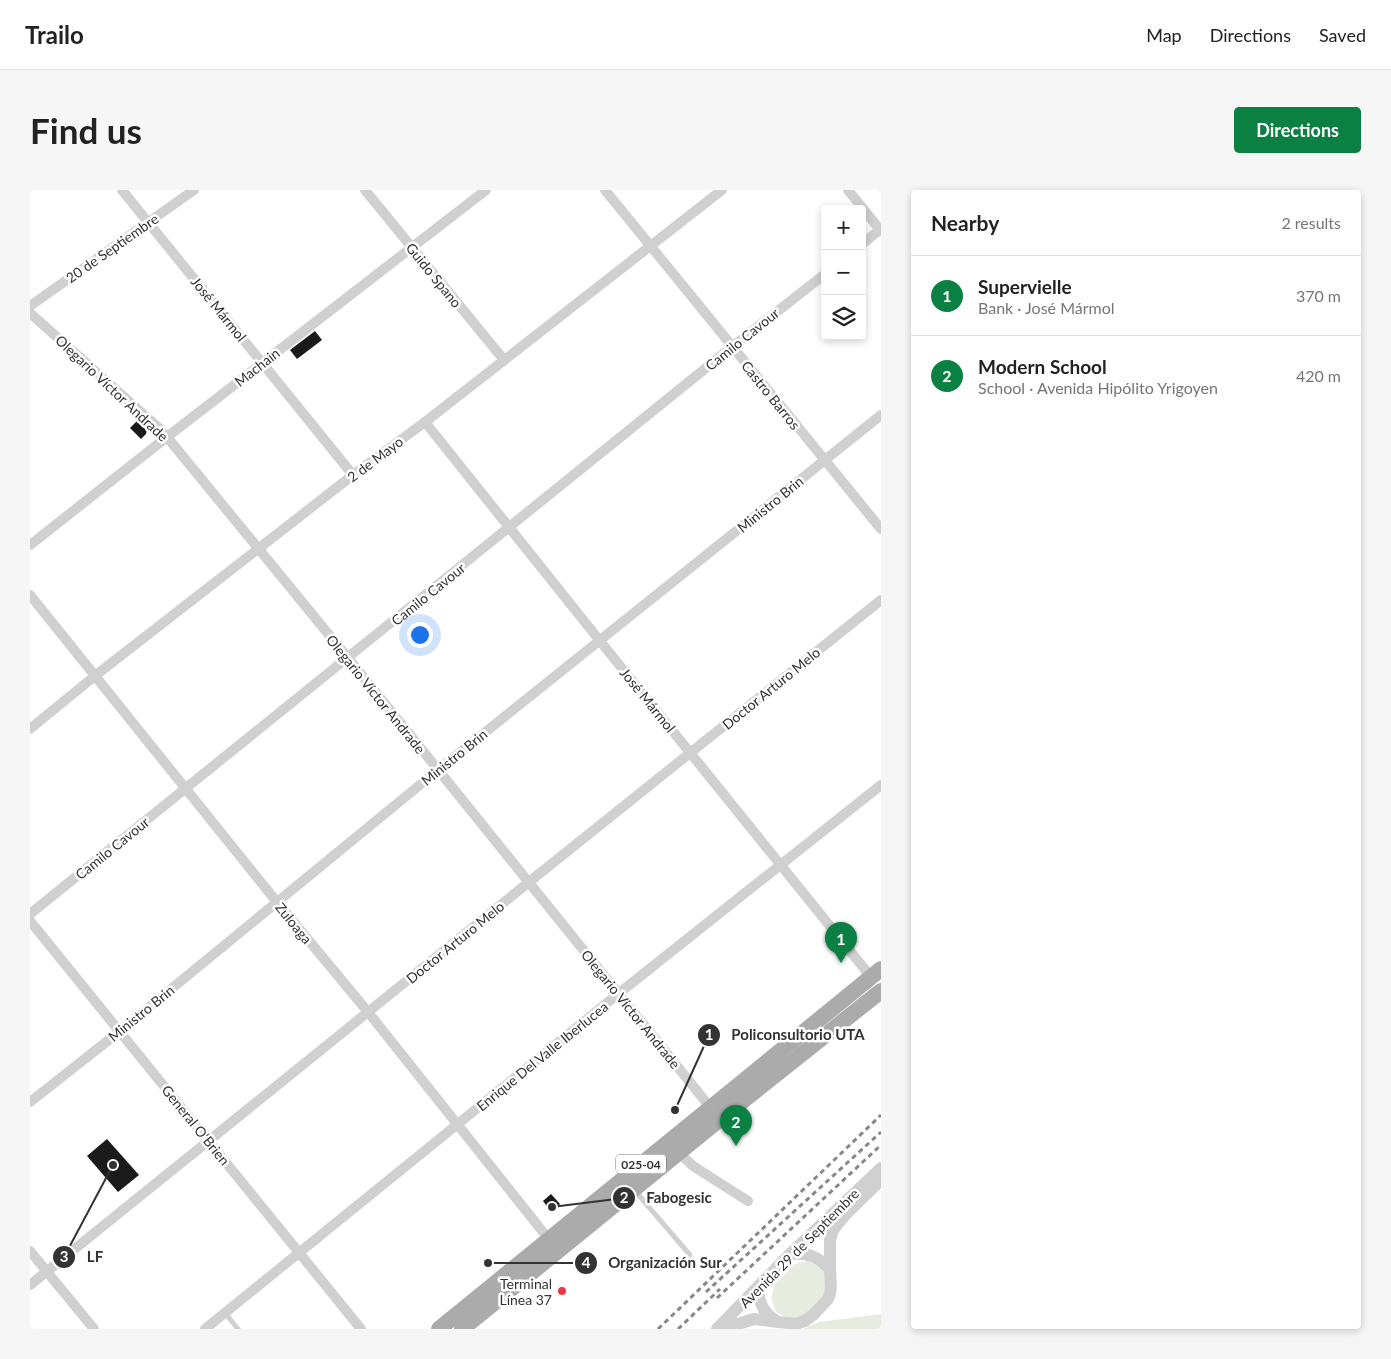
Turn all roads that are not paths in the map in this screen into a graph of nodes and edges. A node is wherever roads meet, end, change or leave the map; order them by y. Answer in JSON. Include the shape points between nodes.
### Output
{"nodes":[{"id":1,"x":122,"y":190,"type":"edge"},
{"id":2,"x":194,"y":190,"type":"edge"},
{"id":3,"x":365,"y":190,"type":"edge"},
{"id":4,"x":486,"y":190,"type":"edge"},
{"id":5,"x":605,"y":190,"type":"edge"},
{"id":6,"x":722,"y":190,"type":"edge"},
{"id":7,"x":848,"y":190,"type":"edge"},
{"id":8,"x":149,"y":222,"type":"junction"},
{"id":9,"x":881,"y":230,"type":"edge"},
{"id":10,"x":866,"y":241,"type":"edge"},
{"id":11,"x":650,"y":246,"type":"junction"},
{"id":12,"x":412,"y":247,"type":"junction"},
{"id":13,"x":821,"y":277,"type":"edge"},
{"id":14,"x":30,"y":306,"type":"edge"},
{"id":15,"x":30,"y":313,"type":"edge"},
{"id":16,"x":732,"y":347,"type":"junction"},
{"id":17,"x":504,"y":360,"type":"junction"},
{"id":18,"x":262,"y":363,"type":"junction"},
{"id":19,"x":881,"y":415,"type":"edge"},
{"id":20,"x":425,"y":422,"type":"junction"},
{"id":21,"x":167,"y":437,"type":"junction"},
{"id":22,"x":824,"y":460,"type":"junction"},
{"id":23,"x":353,"y":475,"type":"junction"},
{"id":24,"x":510,"y":528,"type":"junction"},
{"id":25,"x":881,"y":529,"type":"edge"},
{"id":26,"x":30,"y":545,"type":"edge"},
{"id":27,"x":258,"y":549,"type":"junction"},
{"id":28,"x":30,"y":595,"type":"edge"},
{"id":29,"x":881,"y":600,"type":"edge"},
{"id":30,"x":600,"y":641,"type":"junction"},
{"id":31,"x":348,"y":658,"type":"junction"},
{"id":32,"x":96,"y":675,"type":"junction"},
{"id":33,"x":30,"y":729,"type":"edge"},
{"id":34,"x":691,"y":753,"type":"junction"},
{"id":35,"x":438,"y":770,"type":"junction"},
{"id":36,"x":186,"y":788,"type":"junction"},
{"id":37,"x":880,"y":789,"type":"edge"},
{"id":38,"x":780,"y":864,"type":"junction"},
{"id":39,"x":529,"y":882,"type":"junction"},
{"id":40,"x":276,"y":901,"type":"junction"},
{"id":41,"x":30,"y":914,"type":"edge"},
{"id":42,"x":30,"y":921,"type":"edge"},
{"id":43,"x":876,"y":973,"type":"edge"},
{"id":44,"x":881,"y":991,"type":"edge"},
{"id":45,"x":618,"y":994,"type":"junction"},
{"id":46,"x":368,"y":1012,"type":"junction"},
{"id":47,"x":120,"y":1031,"type":"junction"},
{"id":48,"x":30,"y":1102,"type":"edge"},
{"id":49,"x":716,"y":1113,"type":"junction"},
{"id":50,"x":457,"y":1125,"type":"junction"},
{"id":51,"x":208,"y":1140,"type":"junction"},
{"id":52,"x":679,"y":1153,"type":"junction"},
{"id":53,"x":881,"y":1168,"type":"edge"},
{"id":54,"x":881,"y":1180,"type":"edge"},
{"id":55,"x":634,"y":1190,"type":"junction"},
{"id":56,"x":748,"y":1201,"type":"dead end"},
{"id":57,"x":554,"y":1245,"type":"junction"},
{"id":58,"x":30,"y":1251,"type":"edge"},
{"id":59,"x":299,"y":1254,"type":"junction"},
{"id":60,"x":790,"y":1254,"type":"junction"},
{"id":61,"x":690,"y":1255,"type":"dead end"},
{"id":62,"x":830,"y":1269,"type":"junction"},
{"id":63,"x":47,"y":1272,"type":"junction"},
{"id":64,"x":30,"y":1285,"type":"edge"},
{"id":65,"x":758,"y":1288,"type":"junction"},
{"id":66,"x":225,"y":1313,"type":"junction"},
{"id":67,"x":780,"y":1323,"type":"junction"},
{"id":68,"x":471,"y":1324,"type":"edge"},
{"id":69,"x":94,"y":1329,"type":"edge"},
{"id":70,"x":205,"y":1329,"type":"edge"},
{"id":71,"x":238,"y":1329,"type":"edge"},
{"id":72,"x":361,"y":1329,"type":"edge"},
{"id":73,"x":439,"y":1329,"type":"edge"},
{"id":74,"x":717,"y":1329,"type":"edge"},
{"id":75,"x":729,"y":1329,"type":"edge"}],
"edges":[{"from":1,"to":8,"type":"street","name":"José Mármol"},
{"from":2,"to":8,"type":"street","name":"20 de Septiembre"},
{"from":3,"to":12,"type":"street","name":"Guido Spano"},
{"from":4,"to":12,"type":"street","name":"Machain"},
{"from":5,"to":11,"type":"street","name":"Castro Barros"},
{"from":6,"to":11,"type":"street","name":"2 de Mayo"},
{"from":7,"to":9,"type":"street"},
{"from":8,"to":14,"type":"street","name":"20 de Septiembre"},
{"from":8,"to":18,"type":"street","name":"José Mármol"},
{"from":9,"to":10,"type":"street"},
{"from":11,"to":16,"type":"street","name":"Castro Barros"},
{"from":11,"to":17,"type":"street","name":"2 de Mayo"},
{"from":12,"to":17,"type":"street","name":"Guido Spano"},
{"from":12,"to":18,"type":"street","name":"Machain"},
{"from":13,"to":16,"type":"street","name":"Camilo Cavour"},
{"from":15,"to":21,"type":"street","name":"Olegario Víctor Andrade"},
{"from":16,"to":22,"type":"street","name":"Castro Barros"},
{"from":16,"to":24,"type":"street","name":"Camilo Cavour"},
{"from":17,"to":20,"type":"street","name":"2 de Mayo"},
{"from":18,"to":21,"type":"street","name":"Machain"},
{"from":18,"to":23,"type":"street","name":"José Mármol"},
{"from":19,"to":22,"type":"street","name":"Ministro Brin"},
{"from":20,"to":23,"type":"street","name":"2 de Mayo"},
{"from":20,"to":24,"type":"street","name":"José Mármol"},
{"from":21,"to":26,"type":"street","name":"Machain"},
{"from":21,"to":27,"type":"street","name":"Olegario Víctor Andrade"},
{"from":22,"to":25,"type":"street","name":"Castro Barros"},
{"from":22,"to":30,"type":"street","name":"Ministro Brin"},
{"from":23,"to":27,"type":"street","name":"2 de Mayo"},
{"from":24,"to":30,"type":"street","name":"José Mármol"},
{"from":24,"to":31,"type":"street","name":"Camilo Cavour"},
{"from":27,"to":31,"type":"street","name":"Olegario Víctor Andrade"},
{"from":27,"to":32,"type":"street","name":"2 de Mayo"},
{"from":28,"to":32,"type":"street","name":"Zuloaga"},
{"from":29,"to":34,"type":"street","name":"Doctor Arturo Melo"},
{"from":30,"to":34,"type":"street","name":"José Mármol"},
{"from":30,"to":35,"type":"street","name":"Ministro Brin"},
{"from":31,"to":35,"type":"street","name":"Olegario Víctor Andrade"},
{"from":31,"to":36,"type":"street","name":"Camilo Cavour"},
{"from":32,"to":33,"type":"street","name":"2 de Mayo"},
{"from":32,"to":36,"type":"street","name":"Zuloaga"},
{"from":34,"to":38,"type":"street","name":"José Mármol"},
{"from":34,"to":39,"type":"street","name":"Doctor Arturo Melo"},
{"from":35,"to":39,"type":"street","name":"Olegario Víctor Andrade"},
{"from":35,"to":40,"type":"street","name":"Ministro Brin"},
{"from":36,"to":40,"type":"street","name":"Zuloaga"},
{"from":36,"to":41,"type":"street","name":"Camilo Cavour"},
{"from":37,"to":38,"type":"street","name":"Enrique Del Valle Iberlucea"},
{"from":38,"to":43,"type":"street","name":"José Mármol"},
{"from":38,"to":45,"type":"street","name":"Enrique Del Valle Iberlucea"},
{"from":39,"to":45,"type":"street","name":"Olegario Víctor Andrade"},
{"from":39,"to":46,"type":"street","name":"Doctor Arturo Melo"},
{"from":40,"to":46,"type":"street","name":"Zuloaga"},
{"from":40,"to":47,"type":"street","name":"Ministro Brin"},
{"from":42,"to":47,"type":"street","name":"General O'Brien"},
{"from":43,"to":49,"type":"main road","number":"025-04"},
{"from":44,"to":49,"type":"main road","number":"025-04"},
{"from":45,"to":49,"type":"street","name":"Olegario Víctor Andrade"},
{"from":45,"to":50,"type":"street","name":"Enrique Del Valle Iberlucea"},
{"from":46,"to":50,"type":"street","name":"Zuloaga"},
{"from":46,"to":51,"type":"street","name":"Doctor Arturo Melo"},
{"from":47,"to":48,"type":"street","name":"Ministro Brin"},
{"from":47,"to":51,"type":"street","name":"General O'Brien"},
{"from":49,"to":52,"type":"main road","number":"025-04"},
{"from":49,"to":57,"type":"main road","number":"025-04"},
{"from":50,"to":57,"type":"street","name":"Zuloaga"},
{"from":50,"to":59,"type":"street","name":"Enrique Del Valle Iberlucea"},
{"from":51,"to":59,"type":"street","name":"General O'Brien"},
{"from":51,"to":63,"type":"street","name":"Doctor Arturo Melo"},
{"from":52,"to":55,"type":"main road","number":"025-04"},
{"from":52,"to":56,"type":"street","via":[[693,1166]]},
{"from":53,"to":60,"type":"street","name":"Avenida 29 de Septiembre"},
{"from":54,"to":62,"type":"street","name":"Avenida 29 de Septiembre","via":[[833,1230]]},
{"from":55,"to":57,"type":"main road","number":"025-04"},
{"from":55,"to":61,"type":"lane"},
{"from":57,"to":68,"type":"main road","number":"025-04"},
{"from":57,"to":73,"type":"main road","number":"025-04"},
{"from":58,"to":63,"type":"street"},
{"from":59,"to":66,"type":"street","name":"Enrique Del Valle Iberlucea"},
{"from":59,"to":72,"type":"street","name":"General O'Brien"},
{"from":60,"to":62,"type":"street","via":[[812,1256]]},
{"from":60,"to":65,"type":"street","name":"Avenida 29 de Septiembre"},
{"from":62,"to":67,"type":"street","name":"Avenida 29 de Septiembre","via":[[828,1299],[805,1321]]},
{"from":63,"to":64,"type":"street","name":"Doctor Arturo Melo"},
{"from":63,"to":69,"type":"street"},
{"from":65,"to":67,"type":"street","via":[[763,1309]]},
{"from":65,"to":74,"type":"street","name":"Avenida 29 de Septiembre"},
{"from":66,"to":70,"type":"street","name":"Enrique Del Valle Iberlucea"},
{"from":66,"to":71,"type":"lane"},
{"from":67,"to":75,"type":"street","name":"Avenida 29 de Septiembre","via":[[754,1319]]}]}
